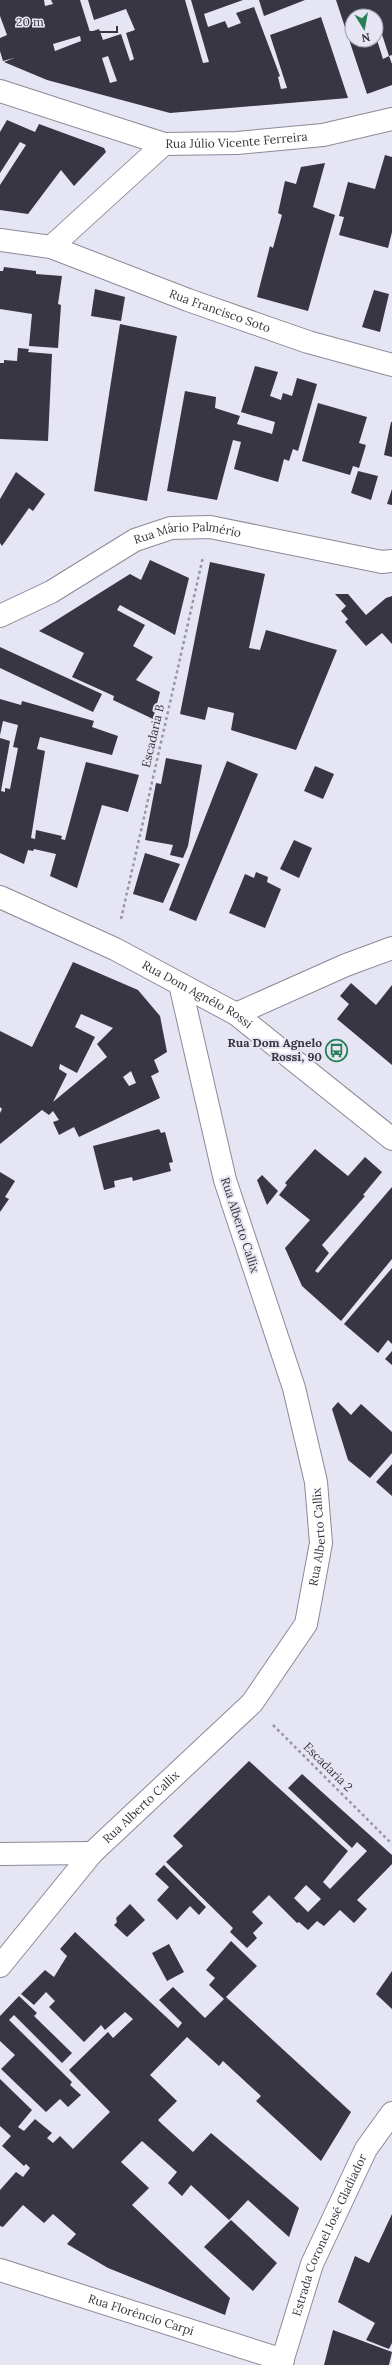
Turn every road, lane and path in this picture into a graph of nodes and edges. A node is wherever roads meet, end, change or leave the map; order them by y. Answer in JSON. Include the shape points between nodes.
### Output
{"nodes":[{"id":1,"x":0,"y":90,"type":"edge"},
{"id":2,"x":392,"y":119,"type":"edge"},
{"id":3,"x":164,"y":144,"type":"junction"},
{"id":4,"x":0,"y":240,"type":"edge"},
{"id":5,"x":51,"y":247,"type":"junction"},
{"id":6,"x":392,"y":365,"type":"edge"},
{"id":7,"x":210,"y":527,"type":"junction"},
{"id":8,"x":392,"y":561,"type":"edge"},
{"id":9,"x":0,"y":616,"type":"edge"},
{"id":10,"x":0,"y":897,"type":"edge"},
{"id":11,"x":392,"y":948,"type":"edge"},
{"id":12,"x":115,"y":949,"type":"junction"},
{"id":13,"x":180,"y":984,"type":"junction"},
{"id":14,"x":236,"y":1014,"type":"junction"},
{"id":15,"x":392,"y":1139,"type":"edge"},
{"id":16,"x":252,"y":1703,"type":"junction"},
{"id":17,"x":392,"y":1844,"type":"edge"},
{"id":18,"x":92,"y":1853,"type":"junction"},
{"id":19,"x":0,"y":1854,"type":"edge"},
{"id":20,"x":0,"y":1966,"type":"edge"},
{"id":21,"x":392,"y":2113,"type":"edge"},
{"id":22,"x":0,"y":2270,"type":"edge"},
{"id":23,"x":282,"y":2363,"type":"edge"}],
"edges":[{"from":1,"to":3,"type":"street"},
{"from":2,"to":3,"type":"street","name":"Rua Júlio Vicente Ferreira","via":[[323,135],[237,142]]},
{"from":3,"to":5,"type":"street","name":"Rua Júlio Vicente Ferreira"},
{"from":4,"to":5,"type":"street"},
{"from":5,"to":6,"type":"street","name":"Rua Francisco Soto","via":[[308,342]]},
{"from":7,"to":8,"type":"street","name":"Rua Mário Palmério","via":[[382,562]]},
{"from":7,"to":9,"type":"street","name":"Rua Mário Palmério","via":[[171,528],[135,540],[51,592]]},
{"from":7,"to":12,"type":"path","name":"Escadaria B"},
{"from":10,"to":12,"type":"street","name":"Rua Dom Agnélo Rossi"},
{"from":11,"to":14,"type":"street","via":[[346,965]]},
{"from":12,"to":13,"type":"street","name":"Rua Dom Agnélo Rossi"},
{"from":13,"to":14,"type":"street","name":"Rua Dom Agnélo Rossi"},
{"from":13,"to":16,"type":"street","name":"Rua Alberto Callix","via":[[225,1180],[294,1388],[316,1482],[321,1543],[306,1624]]},
{"from":14,"to":15,"type":"street","name":"Rua Dom Agnélo Rossi"},
{"from":16,"to":17,"type":"path","name":"Escadaria 2"},
{"from":16,"to":18,"type":"street","name":"Rua Alberto Callix"},
{"from":18,"to":19,"type":"street"},
{"from":18,"to":20,"type":"street","name":"Rua Alberto Callix"},
{"from":21,"to":23,"type":"street","name":"Estrada Coronel José Gladiador","via":[[366,2150],[312,2264]]},
{"from":22,"to":23,"type":"street","name":"Rua Florêncio Carpi"}]}
